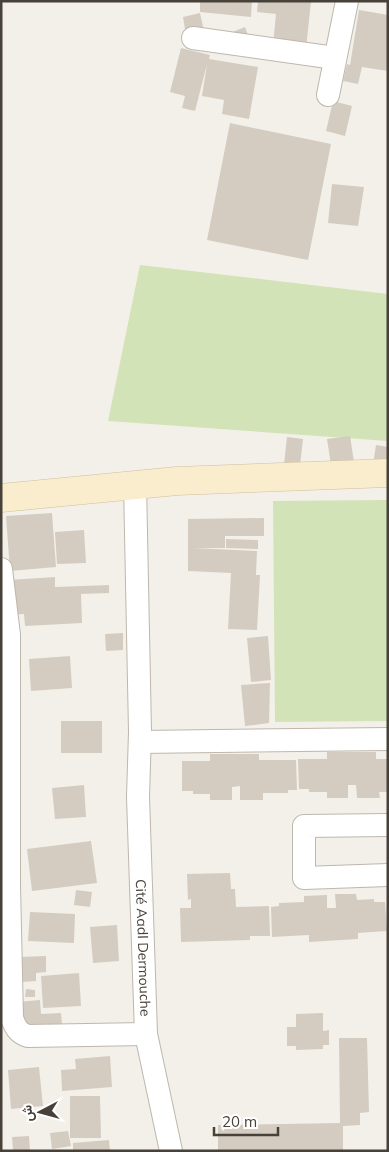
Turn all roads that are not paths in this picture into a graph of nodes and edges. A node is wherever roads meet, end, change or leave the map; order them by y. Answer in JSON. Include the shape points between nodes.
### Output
{"nodes":[{"id":1,"x":347,"y":1,"type":"edge"},
{"id":2,"x":193,"y":38,"type":"dead end"},
{"id":3,"x":335,"y":58,"type":"junction"},
{"id":4,"x":328,"y":95,"type":"dead end"},
{"id":5,"x":388,"y":473,"type":"edge"},
{"id":6,"x":135,"y":483,"type":"junction"},
{"id":7,"x":1,"y":498,"type":"edge"},
{"id":8,"x":1,"y":569,"type":"edge"},
{"id":9,"x":5,"y":635,"type":"edge"},
{"id":10,"x":388,"y":739,"type":"edge"},
{"id":11,"x":140,"y":742,"type":"junction"},
{"id":12,"x":388,"y":825,"type":"edge"},
{"id":13,"x":388,"y":875,"type":"edge"},
{"id":14,"x":5,"y":885,"type":"edge"},
{"id":15,"x":146,"y":1034,"type":"junction"},
{"id":16,"x":171,"y":1151,"type":"edge"}],
"edges":[{"from":1,"to":3,"type":"street"},
{"from":2,"to":3,"type":"street"},
{"from":3,"to":4,"type":"street"},
{"from":5,"to":6,"type":"main road"},
{"from":6,"to":7,"type":"main road"},
{"from":6,"to":11,"type":"street","name":"Cité Aadl Dermouche"},
{"from":8,"to":9,"type":"street"},
{"from":9,"to":14,"type":"street"},
{"from":10,"to":11,"type":"street"},
{"from":11,"to":15,"type":"street","name":"Cité Aadl Dermouche","via":[[138,797]]},
{"from":12,"to":13,"type":"street","via":[[304,826],[304,878]]},
{"from":14,"to":15,"type":"street","via":[[10,1007],[15,1027],[21,1034]]},
{"from":15,"to":16,"type":"street","name":"Cité Aadl Dermouche"}]}
